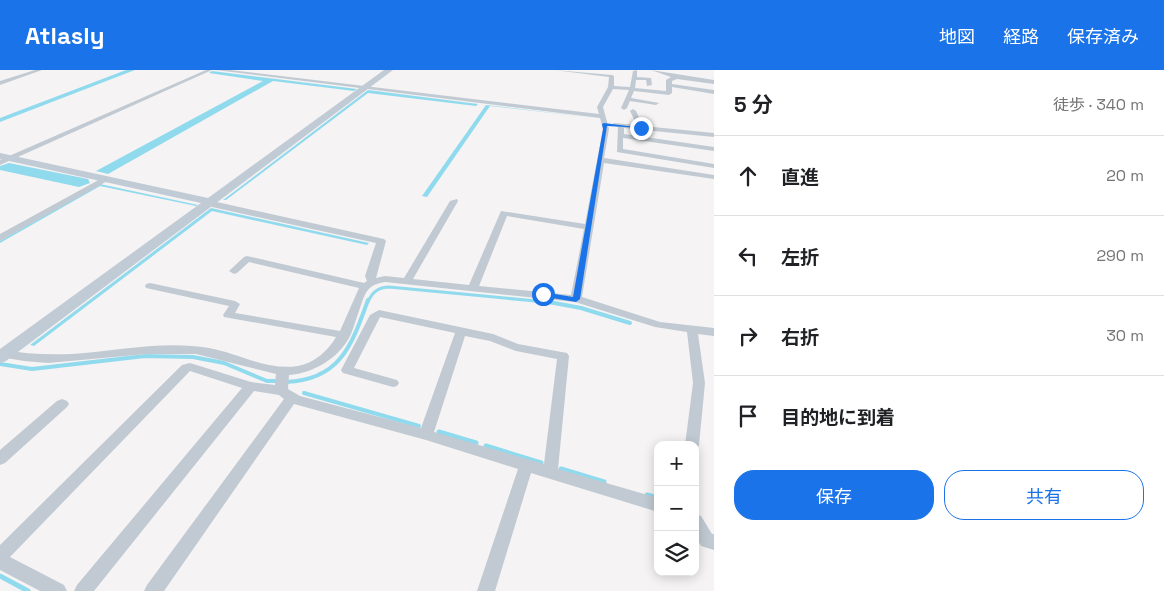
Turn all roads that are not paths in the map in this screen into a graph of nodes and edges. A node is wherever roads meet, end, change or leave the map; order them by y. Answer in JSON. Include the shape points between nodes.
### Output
{"nodes":[{"id":1,"x":40,"y":70,"type":"edge"},
{"id":2,"x":210,"y":70,"type":"edge"},
{"id":3,"x":218,"y":70,"type":"edge"},
{"id":4,"x":389,"y":70,"type":"edge"},
{"id":5,"x":556,"y":70,"type":"edge"},
{"id":6,"x":654,"y":70,"type":"edge"},
{"id":7,"x":663,"y":70,"type":"edge"},
{"id":8,"x":676,"y":77,"type":"junction"},
{"id":9,"x":714,"y":81,"type":"edge"},
{"id":10,"x":0,"y":83,"type":"edge"},
{"id":11,"x":649,"y":85,"type":"dead end"},
{"id":12,"x":669,"y":85,"type":"junction"},
{"id":13,"x":685,"y":85,"type":"junction"},
{"id":14,"x":611,"y":86,"type":"junction"},
{"id":15,"x":365,"y":88,"type":"junction"},
{"id":16,"x":632,"y":89,"type":"junction"},
{"id":17,"x":658,"y":92,"type":"junction"},
{"id":18,"x":714,"y":92,"type":"edge"},
{"id":19,"x":669,"y":93,"type":"junction"},
{"id":20,"x":684,"y":94,"type":"junction"},
{"id":21,"x":714,"y":98,"type":"edge"},
{"id":22,"x":628,"y":99,"type":"junction"},
{"id":23,"x":656,"y":106,"type":"joint"},
{"id":24,"x":624,"y":108,"type":"dead end"},
{"id":25,"x":634,"y":111,"type":"dead end"},
{"id":26,"x":602,"y":116,"type":"junction"},
{"id":27,"x":604,"y":124,"type":"junction"},
{"id":28,"x":622,"y":126,"type":"junction"},
{"id":29,"x":641,"y":128,"type":"junction"},
{"id":30,"x":693,"y":133,"type":"junction"},
{"id":31,"x":714,"y":135,"type":"edge"},
{"id":32,"x":620,"y":136,"type":"junction"},
{"id":33,"x":694,"y":146,"type":"junction"},
{"id":34,"x":714,"y":149,"type":"edge"},
{"id":35,"x":4,"y":159,"type":"edge"},
{"id":36,"x":601,"y":160,"type":"junction"},
{"id":37,"x":695,"y":163,"type":"junction"},
{"id":38,"x":714,"y":166,"type":"edge"},
{"id":39,"x":714,"y":177,"type":"edge"},
{"id":40,"x":107,"y":178,"type":"junction"},
{"id":41,"x":211,"y":202,"type":"junction"},
{"id":42,"x":454,"y":202,"type":"dead end"},
{"id":43,"x":584,"y":226,"type":"dead end"},
{"id":44,"x":0,"y":238,"type":"edge"},
{"id":45,"x":234,"y":271,"type":"dead end"},
{"id":46,"x":407,"y":281,"type":"junction"},
{"id":47,"x":369,"y":284,"type":"junction"},
{"id":48,"x":150,"y":286,"type":"dead end"},
{"id":49,"x":473,"y":288,"type":"junction"},
{"id":50,"x":576,"y":299,"type":"junction"},
{"id":51,"x":692,"y":330,"type":"junction"},
{"id":52,"x":462,"y":332,"type":"junction"},
{"id":53,"x":714,"y":332,"type":"edge"},
{"id":54,"x":350,"y":342,"type":"junction"},
{"id":55,"x":1,"y":355,"type":"edge"},
{"id":56,"x":194,"y":358,"type":"junction"},
{"id":57,"x":393,"y":382,"type":"dead end"},
{"id":58,"x":283,"y":384,"type":"junction"},
{"id":59,"x":251,"y":386,"type":"junction"},
{"id":60,"x":62,"y":404,"type":"dead end"},
{"id":61,"x":426,"y":435,"type":"junction"},
{"id":62,"x":692,"y":441,"type":"edge"},
{"id":63,"x":0,"y":459,"type":"edge"},
{"id":64,"x":526,"y":465,"type":"junction"},
{"id":65,"x":550,"y":472,"type":"junction"},
{"id":66,"x":654,"y":504,"type":"edge"},
{"id":67,"x":699,"y":527,"type":"edge"},
{"id":68,"x":714,"y":542,"type":"edge"},
{"id":69,"x":0,"y":556,"type":"edge"},
{"id":70,"x":0,"y":561,"type":"edge"},
{"id":71,"x":58,"y":591,"type":"edge"},
{"id":72,"x":83,"y":591,"type":"edge"},
{"id":73,"x":153,"y":591,"type":"edge"},
{"id":74,"x":486,"y":591,"type":"edge"}],
"edges":[{"from":1,"to":10,"type":"street"},
{"from":2,"to":35,"type":"street"},
{"from":3,"to":15,"type":"street"},
{"from":4,"to":15,"type":"street"},
{"from":5,"to":14,"type":"street","via":[[611,75]]},
{"from":6,"to":8,"type":"street"},
{"from":7,"to":9,"type":"street"},
{"from":8,"to":9,"type":"street"},
{"from":8,"to":12,"type":"street","via":[[669,80]]},
{"from":11,"to":16,"type":"street","via":[[649,79],[635,74]]},
{"from":12,"to":13,"type":"street"},
{"from":12,"to":19,"type":"street"},
{"from":13,"to":18,"type":"street"},
{"from":13,"to":20,"type":"street"},
{"from":14,"to":16,"type":"street"},
{"from":14,"to":26,"type":"street","via":[[600,107]]},
{"from":15,"to":26,"type":"street"},
{"from":15,"to":41,"type":"street"},
{"from":16,"to":17,"type":"street"},
{"from":16,"to":22,"type":"street"},
{"from":17,"to":19,"type":"street"},
{"from":17,"to":23,"type":"street"},
{"from":19,"to":20,"type":"street"},
{"from":20,"to":21,"type":"street"},
{"from":22,"to":23,"type":"street"},
{"from":22,"to":24,"type":"street"},
{"from":25,"to":29,"type":"street"},
{"from":26,"to":27,"type":"street"},
{"from":27,"to":28,"type":"street"},
{"from":27,"to":36,"type":"street"},
{"from":28,"to":29,"type":"street"},
{"from":28,"to":32,"type":"street"},
{"from":29,"to":30,"type":"street"},
{"from":30,"to":31,"type":"street"},
{"from":30,"to":33,"type":"street"},
{"from":32,"to":33,"type":"street"},
{"from":32,"to":37,"type":"street","via":[[619,151]]},
{"from":33,"to":34,"type":"street"},
{"from":33,"to":37,"type":"street"},
{"from":35,"to":40,"type":"street"},
{"from":36,"to":39,"type":"street"},
{"from":36,"to":50,"type":"street"},
{"from":37,"to":38,"type":"street"},
{"from":40,"to":41,"type":"street"},
{"from":40,"to":44,"type":"street"},
{"from":41,"to":47,"type":"street","via":[[381,241]]},
{"from":41,"to":55,"type":"street"},
{"from":42,"to":46,"type":"street"},
{"from":43,"to":49,"type":"street","via":[[504,213]]},
{"from":45,"to":47,"type":"street","via":[[247,259]]},
{"from":46,"to":47,"type":"street","via":[[385,279]]},
{"from":46,"to":49,"type":"street"},
{"from":47,"to":54,"type":"street","via":[[360,294]]},
{"from":48,"to":54,"type":"street","via":[[236,304],[228,315]]},
{"from":49,"to":50,"type":"street"},
{"from":50,"to":51,"type":"street","via":[[659,324]]},
{"from":51,"to":53,"type":"street"},
{"from":51,"to":62,"type":"street","via":[[699,384]]},
{"from":52,"to":54,"type":"street","via":[[379,312]]},
{"from":52,"to":61,"type":"street"},
{"from":52,"to":65,"type":"street","via":[[563,356]]},
{"from":54,"to":57,"type":"street","via":[[348,370]]},
{"from":54,"to":58,"type":"street","via":[[322,361],[299,370]]},
{"from":55,"to":56,"type":"street","via":[[47,359],[127,351]]},
{"from":56,"to":58,"type":"street"},
{"from":56,"to":59,"type":"street"},
{"from":56,"to":69,"type":"street"},
{"from":58,"to":59,"type":"street"},
{"from":58,"to":61,"type":"street"},
{"from":58,"to":73,"type":"street","via":[[287,405]]},
{"from":59,"to":72,"type":"street"},
{"from":60,"to":63,"type":"street"},
{"from":61,"to":64,"type":"street"},
{"from":64,"to":65,"type":"street"},
{"from":64,"to":74,"type":"street"},
{"from":65,"to":66,"type":"street"},
{"from":67,"to":68,"type":"street","via":[[707,540]]},
{"from":70,"to":71,"type":"street"}]}
